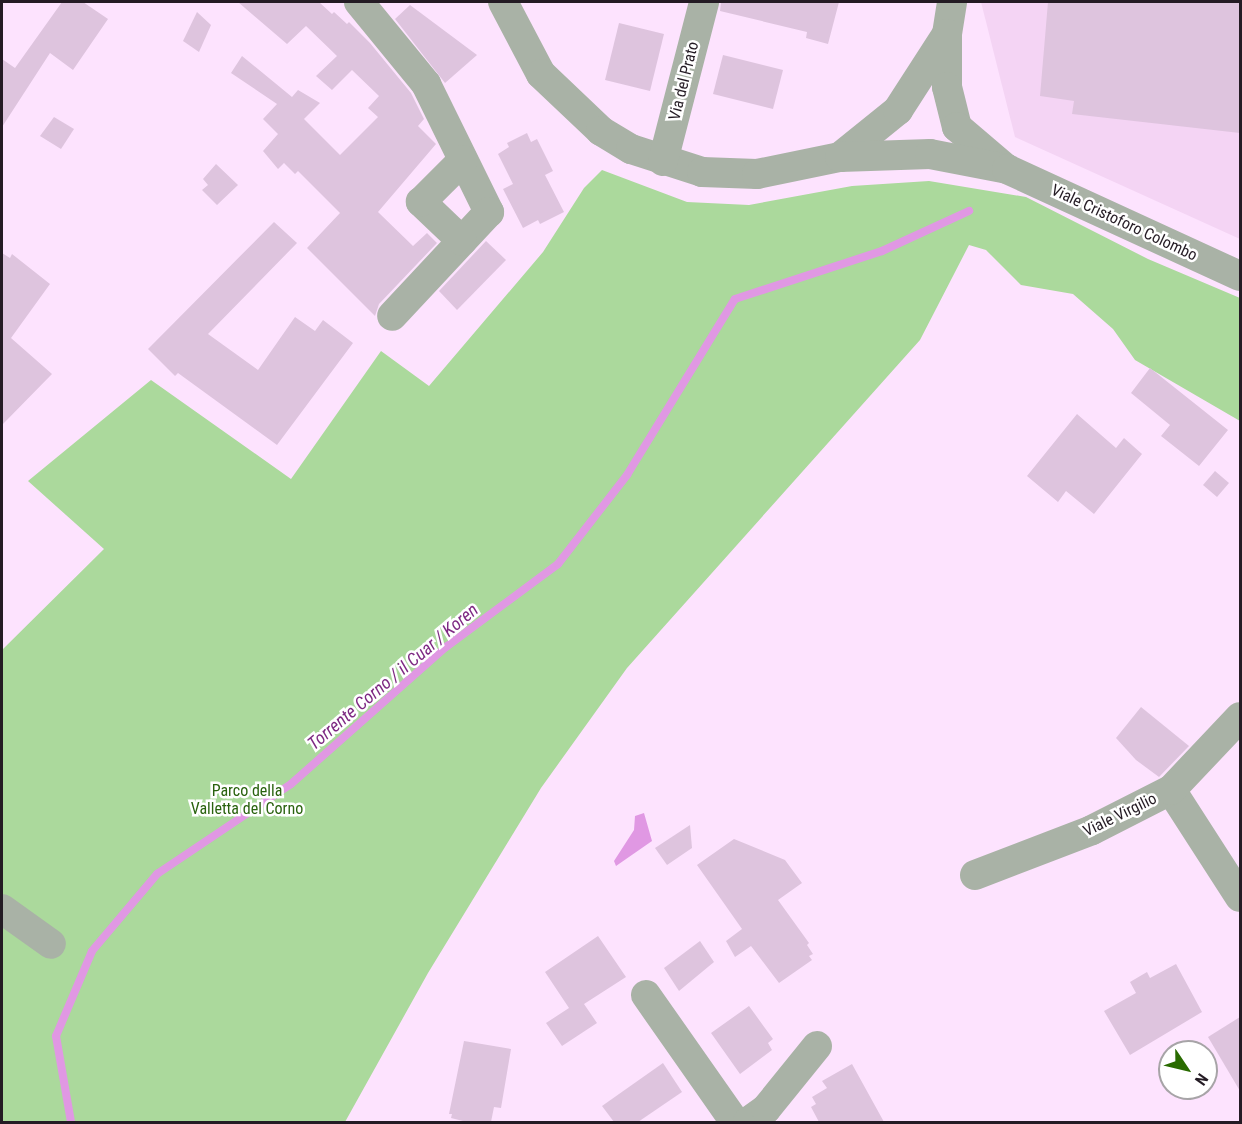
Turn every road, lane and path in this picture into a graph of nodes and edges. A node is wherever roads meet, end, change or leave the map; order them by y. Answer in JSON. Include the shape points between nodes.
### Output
{"nodes":[{"id":1,"x":359,"y":2,"type":"edge"},
{"id":2,"x":503,"y":2,"type":"edge"},
{"id":3,"x":704,"y":2,"type":"edge"},
{"id":4,"x":952,"y":2,"type":"edge"},
{"id":5,"x":947,"y":34,"type":"junction"},
{"id":6,"x":840,"y":157,"type":"junction"},
{"id":7,"x":463,"y":160,"type":"junction"},
{"id":8,"x":663,"y":161,"type":"junction"},
{"id":9,"x":1007,"y":169,"type":"junction"},
{"id":10,"x":462,"y":241,"type":"junction"},
{"id":11,"x":1240,"y":276,"type":"edge"},
{"id":12,"x":392,"y":316,"type":"dead end"},
{"id":13,"x":1240,"y":717,"type":"edge"},
{"id":14,"x":1171,"y":790,"type":"junction"},
{"id":15,"x":975,"y":875,"type":"dead end"},
{"id":16,"x":1240,"y":897,"type":"edge"},
{"id":17,"x":2,"y":909,"type":"edge"},
{"id":18,"x":51,"y":944,"type":"dead end"},
{"id":19,"x":646,"y":995,"type":"dead end"},
{"id":20,"x":817,"y":1046,"type":"dead end"},
{"id":21,"x":764,"y":1118,"type":"edge"},
{"id":22,"x":735,"y":1122,"type":"edge"}],
"edges":[{"from":1,"to":7,"type":"street","via":[[426,84]]},
{"from":2,"to":8,"type":"street","name":"Viale Cristoforo Colombo","via":[[541,74],[569,104],[601,131],[631,149]]},
{"from":3,"to":8,"type":"street","name":"Via del Prato"},
{"from":4,"to":5,"type":"street","name":"Viale Cristoforo Colombo"},
{"from":5,"to":6,"type":"street","via":[[898,110]]},
{"from":5,"to":9,"type":"street","name":"Viale Cristoforo Colombo","via":[[947,87],[957,127]]},
{"from":6,"to":8,"type":"street","name":"Viale Cristoforo Colombo","via":[[757,174],[702,172]]},
{"from":6,"to":9,"type":"street","name":"Viale Cristoforo Colombo","via":[[930,154]]},
{"from":7,"to":10,"type":"street","via":[[489,212]]},
{"from":7,"to":10,"type":"street","via":[[421,202]]},
{"from":9,"to":11,"type":"street","name":"Viale Cristoforo Colombo"},
{"from":10,"to":12,"type":"street"},
{"from":13,"to":14,"type":"street","name":"Viale Virgilio"},
{"from":14,"to":15,"type":"street","name":"Viale Virgilio","via":[[1092,830]]},
{"from":14,"to":16,"type":"street"},
{"from":17,"to":18,"type":"street"},
{"from":19,"to":22,"type":"street"},
{"from":20,"to":21,"type":"street"}]}
